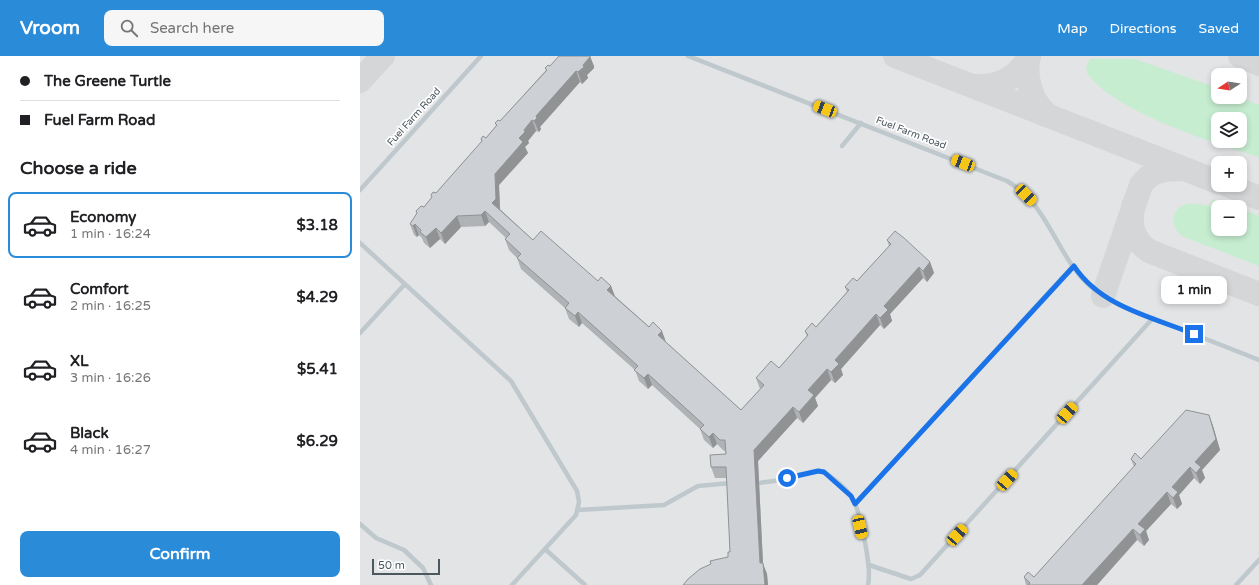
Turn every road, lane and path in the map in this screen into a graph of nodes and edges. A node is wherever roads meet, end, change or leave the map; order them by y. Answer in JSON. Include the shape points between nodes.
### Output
{"nodes":[{"id":1,"x":481,"y":56,"type":"edge"},
{"id":2,"x":688,"y":56,"type":"edge"},
{"id":3,"x":861,"y":123,"type":"junction"},
{"id":4,"x":842,"y":146,"type":"dead end"},
{"id":5,"x":360,"y":190,"type":"edge"},
{"id":6,"x":360,"y":243,"type":"edge"},
{"id":7,"x":1074,"y":266,"type":"junction"},
{"id":8,"x":404,"y":285,"type":"junction"},
{"id":9,"x":1153,"y":318,"type":"junction"},
{"id":10,"x":360,"y":333,"type":"edge"},
{"id":11,"x":1259,"y":360,"type":"edge"},
{"id":12,"x":759,"y":482,"type":"dead end"},
{"id":13,"x":730,"y":483,"type":"edge"},
{"id":14,"x":855,"y":504,"type":"junction"},
{"id":15,"x":578,"y":510,"type":"junction"},
{"id":16,"x":360,"y":524,"type":"edge"},
{"id":17,"x":546,"y":549,"type":"junction"},
{"id":18,"x":1259,"y":560,"type":"edge"},
{"id":19,"x":869,"y":565,"type":"junction"},
{"id":20,"x":431,"y":585,"type":"edge"},
{"id":21,"x":512,"y":585,"type":"edge"},
{"id":22,"x":584,"y":585,"type":"edge"},
{"id":23,"x":868,"y":585,"type":"edge"},
{"id":24,"x":1236,"y":585,"type":"edge"}],
"edges":[{"from":1,"to":5,"type":"lane","name":"Fuel Farm Road"},
{"from":2,"to":3,"type":"lane","name":"Fuel Farm Road"},
{"from":3,"to":4,"type":"lane"},
{"from":3,"to":7,"type":"lane","name":"Fuel Farm Road","via":[[992,174],[1013,185],[1037,207]]},
{"from":6,"to":8,"type":"lane"},
{"from":7,"to":9,"type":"lane","name":"Fuel Farm Road","via":[[1088,284],[1106,298]]},
{"from":7,"to":14,"type":"lane"},
{"from":8,"to":10,"type":"lane"},
{"from":8,"to":15,"type":"lane","via":[[513,384],[576,489],[579,499]]},
{"from":9,"to":11,"type":"lane","name":"Fuel Farm Road"},
{"from":9,"to":19,"type":"lane","via":[[920,575],[911,579]]},
{"from":12,"to":14,"type":"lane","via":[[822,472],[851,496]]},
{"from":13,"to":15,"type":"lane","via":[[698,486],[664,504]]},
{"from":14,"to":19,"type":"lane"},
{"from":15,"to":17,"type":"lane"},
{"from":16,"to":20,"type":"lane","via":[[376,538],[404,550],[423,568]]},
{"from":17,"to":21,"type":"lane"},
{"from":17,"to":22,"type":"lane"},
{"from":18,"to":24,"type":"lane"},
{"from":19,"to":23,"type":"lane"}]}
